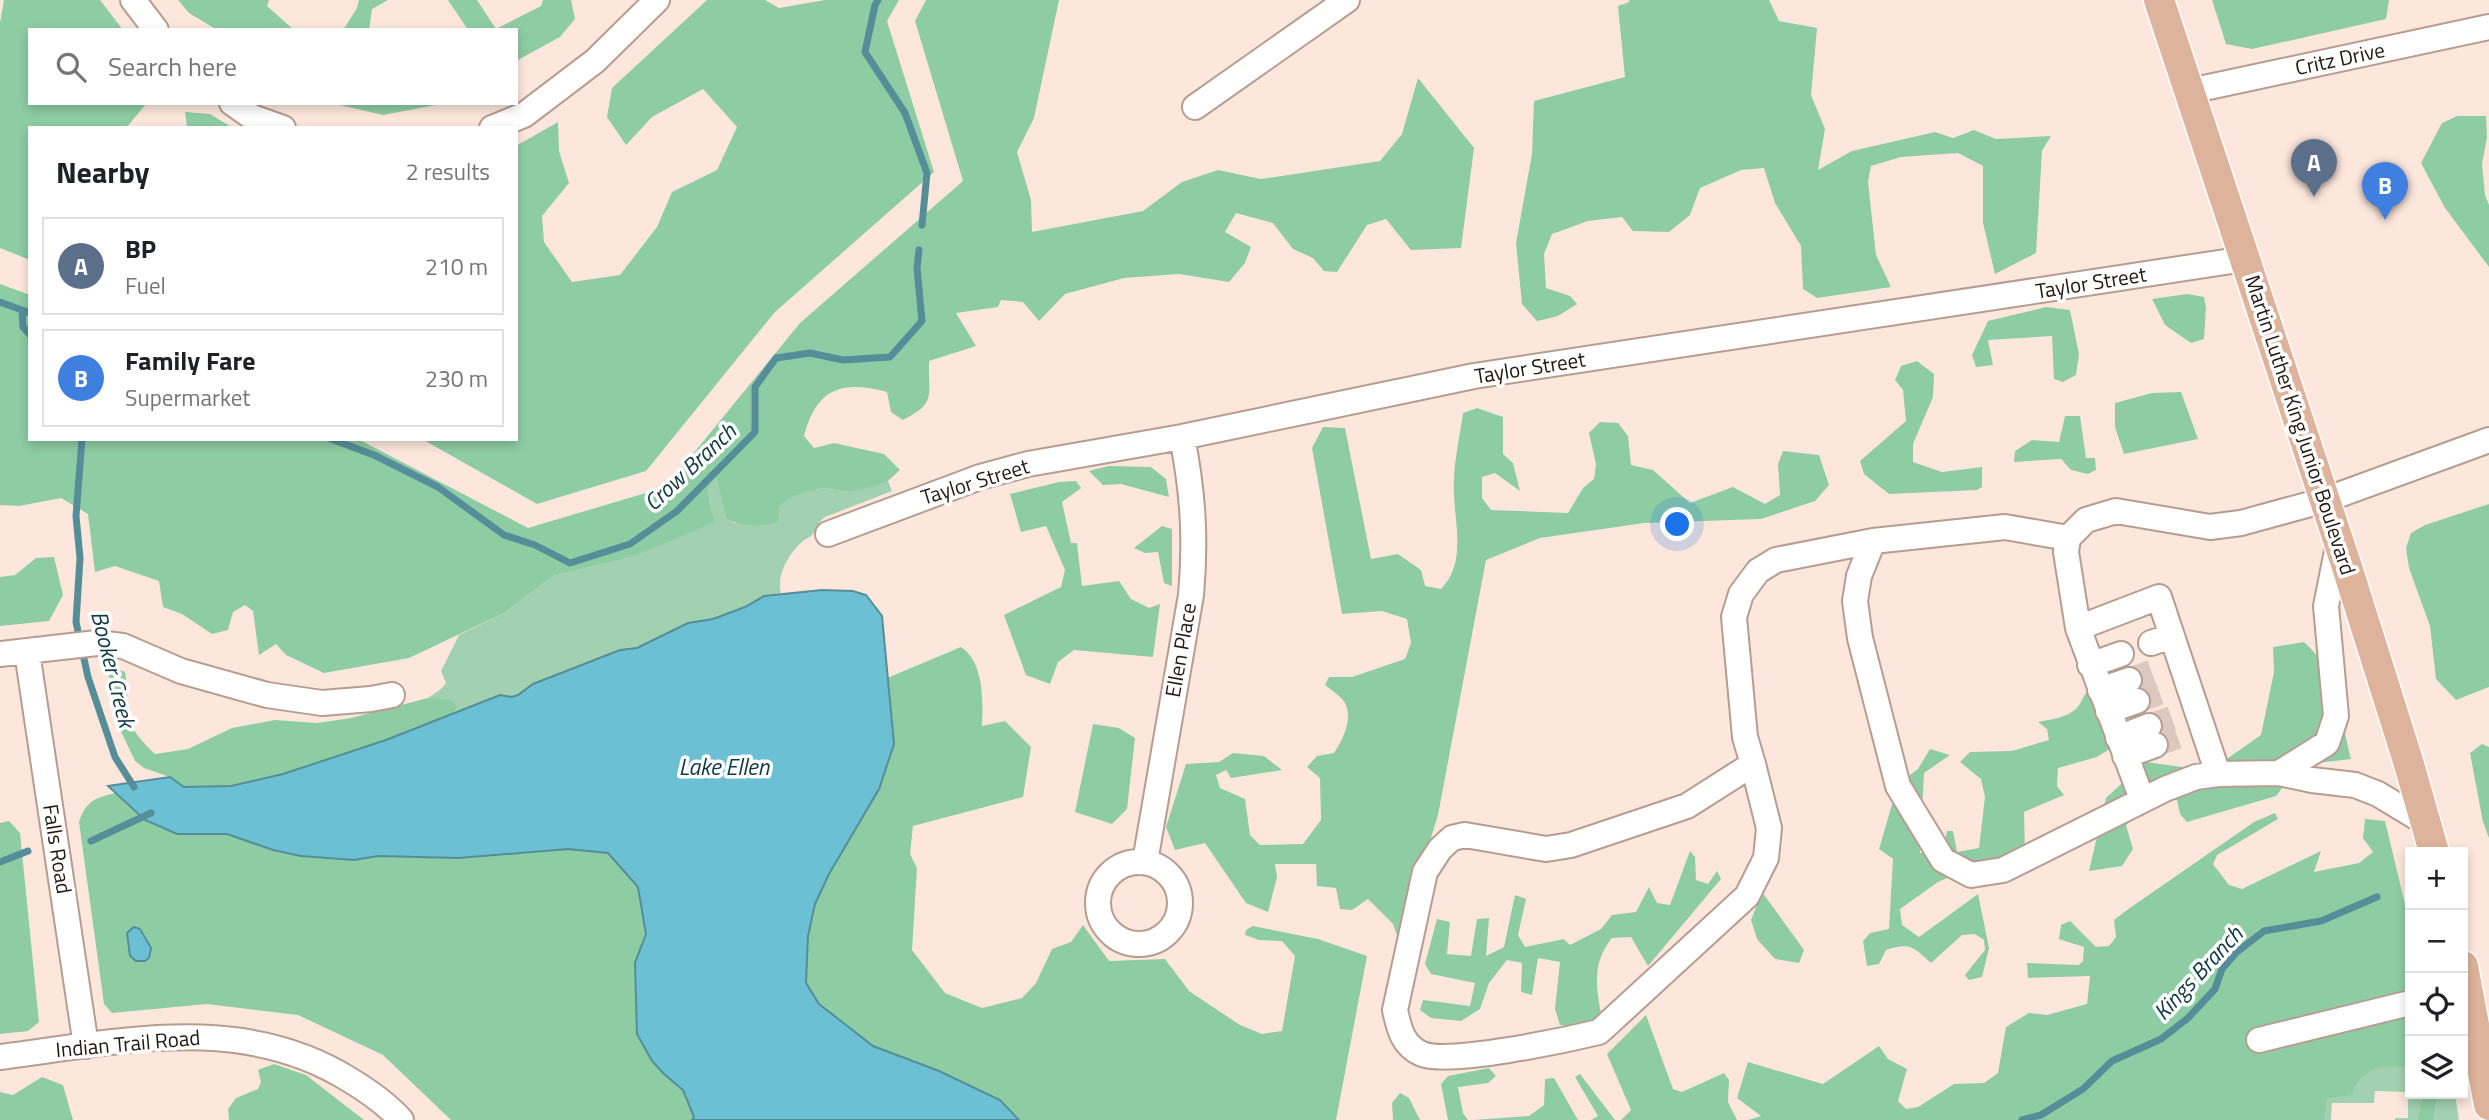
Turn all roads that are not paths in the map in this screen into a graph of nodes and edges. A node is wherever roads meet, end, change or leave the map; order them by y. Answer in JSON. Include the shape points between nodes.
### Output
{"nodes":[{"id":1,"x":133,"y":0,"type":"edge"},
{"id":2,"x":657,"y":0,"type":"edge"},
{"id":3,"x":1347,"y":0,"type":"edge"},
{"id":4,"x":2160,"y":0,"type":"edge"},
{"id":5,"x":2489,"y":27,"type":"edge"},
{"id":6,"x":154,"y":28,"type":"edge"},
{"id":7,"x":2190,"y":91,"type":"junction"},
{"id":8,"x":235,"y":105,"type":"edge"},
{"id":9,"x":1195,"y":107,"type":"dead end"},
{"id":10,"x":277,"y":126,"type":"edge"},
{"id":11,"x":497,"y":126,"type":"edge"},
{"id":12,"x":2245,"y":259,"type":"junction"},
{"id":13,"x":1182,"y":437,"type":"junction"},
{"id":14,"x":2489,"y":440,"type":"edge"},
{"id":15,"x":2325,"y":500,"type":"junction"},
{"id":16,"x":828,"y":534,"type":"dead end"},
{"id":17,"x":2068,"y":538,"type":"junction"},
{"id":18,"x":1873,"y":541,"type":"junction"},
{"id":19,"x":2339,"y":541,"type":"junction"},
{"id":20,"x":2078,"y":628,"type":"junction"},
{"id":21,"x":27,"y":652,"type":"junction"},
{"id":22,"x":0,"y":654,"type":"edge"},
{"id":23,"x":2121,"y":654,"type":"tunnel mouth"},
{"id":24,"x":2090,"y":665,"type":"junction"},
{"id":25,"x":2133,"y":691,"type":"tunnel mouth"},
{"id":26,"x":392,"y":695,"type":"dead end"},
{"id":27,"x":2104,"y":701,"type":"junction"},
{"id":28,"x":2152,"y":736,"type":"tunnel mouth"},
{"id":29,"x":2121,"y":747,"type":"junction"},
{"id":30,"x":1753,"y":764,"type":"junction"},
{"id":31,"x":2279,"y":773,"type":"junction"},
{"id":32,"x":2218,"y":774,"type":"junction"},
{"id":33,"x":2142,"y":799,"type":"junction"},
{"id":34,"x":2426,"y":823,"type":"junction"},
{"id":35,"x":2433,"y":847,"type":"edge"},
{"id":36,"x":1145,"y":862,"type":"dead end"},
{"id":37,"x":2468,"y":995,"type":"edge"},
{"id":38,"x":2405,"y":1004,"type":"edge"},
{"id":39,"x":2259,"y":1040,"type":"dead end"},
{"id":40,"x":86,"y":1046,"type":"junction"},
{"id":41,"x":0,"y":1057,"type":"edge"},
{"id":42,"x":2489,"y":1105,"type":"edge"},
{"id":43,"x":401,"y":1120,"type":"edge"}],
"edges":[{"from":1,"to":6,"type":"street"},
{"from":2,"to":11,"type":"street","via":[[585,69],[524,115]]},
{"from":3,"to":9,"type":"street"},
{"from":4,"to":7,"type":"main road","name":"Martin Luther King Junior Boulevard"},
{"from":5,"to":7,"type":"street","name":"Critz Drive"},
{"from":7,"to":12,"type":"main road","name":"Martin Luther King Junior Boulevard"},
{"from":8,"to":10,"type":"street","via":[[251,117]]},
{"from":12,"to":13,"type":"street","name":"Taylor Street","via":[[1474,376]]},
{"from":12,"to":15,"type":"main road","name":"Martin Luther King Junior Boulevard"},
{"from":13,"to":16,"type":"street","name":"Taylor Street","via":[[980,477]]},
{"from":13,"to":36,"type":"street","name":"Ellen Place","via":[[1195,525],[1191,595]]},
{"from":14,"to":15,"type":"street"},
{"from":15,"to":17,"type":"street","via":[[2210,527],[2116,511],[2086,520]]},
{"from":15,"to":19,"type":"main road","name":"Martin Luther King Junior Boulevard"},
{"from":17,"to":18,"type":"street","via":[[2005,527]]},
{"from":17,"to":20,"type":"street","via":[[2066,552]]},
{"from":18,"to":30,"type":"street","via":[[1776,560],[1758,571],[1741,594],[1734,617],[1735,646],[1745,737]]},
{"from":18,"to":33,"type":"street","via":[[1855,601],[1860,638],[1898,786],[1943,860],[1971,875],[2003,870]]},
{"from":19,"to":31,"type":"street","via":[[2326,606],[2336,716],[2327,743]]},
{"from":19,"to":34,"type":"main road","name":"Martin Luther King Junior Boulevard"},
{"from":20,"to":24,"type":"street"},
{"from":20,"to":32,"type":"street","via":[[2159,597],[2162,640],[2192,721]]},
{"from":21,"to":22,"type":"street"},
{"from":21,"to":26,"type":"street","via":[[97,643],[123,646],[181,671],[267,695],[322,703]]},
{"from":21,"to":40,"type":"street","name":"Falls Road"},
{"from":23,"to":24,"type":"street"},
{"from":24,"to":27,"type":"street"},
{"from":25,"to":27,"type":"street"},
{"from":27,"to":29,"type":"street"},
{"from":28,"to":29,"type":"street"},
{"from":29,"to":33,"type":"street"},
{"from":30,"to":30,"type":"street","via":[[1687,806],[1571,845],[1546,849],[1494,838],[1452,838],[1425,872],[1395,1010],[1399,1031],[1411,1048],[1447,1058],[1599,1032],[1747,896],[1766,858],[1769,828]]},
{"from":31,"to":32,"type":"street"},
{"from":31,"to":34,"type":"street","via":[[2355,785]]},
{"from":32,"to":33,"type":"street","via":[[2196,777]]},
{"from":34,"to":35,"type":"main road","name":"Martin Luther King Junior Boulevard"},
{"from":37,"to":42,"type":"main road"},
{"from":38,"to":39,"type":"street"},
{"from":40,"to":41,"type":"street","name":"Indian Trail Road"},
{"from":40,"to":43,"type":"street","name":"Indian Trail Road","via":[[211,1036],[259,1043],[330,1067],[367,1090]]}]}
